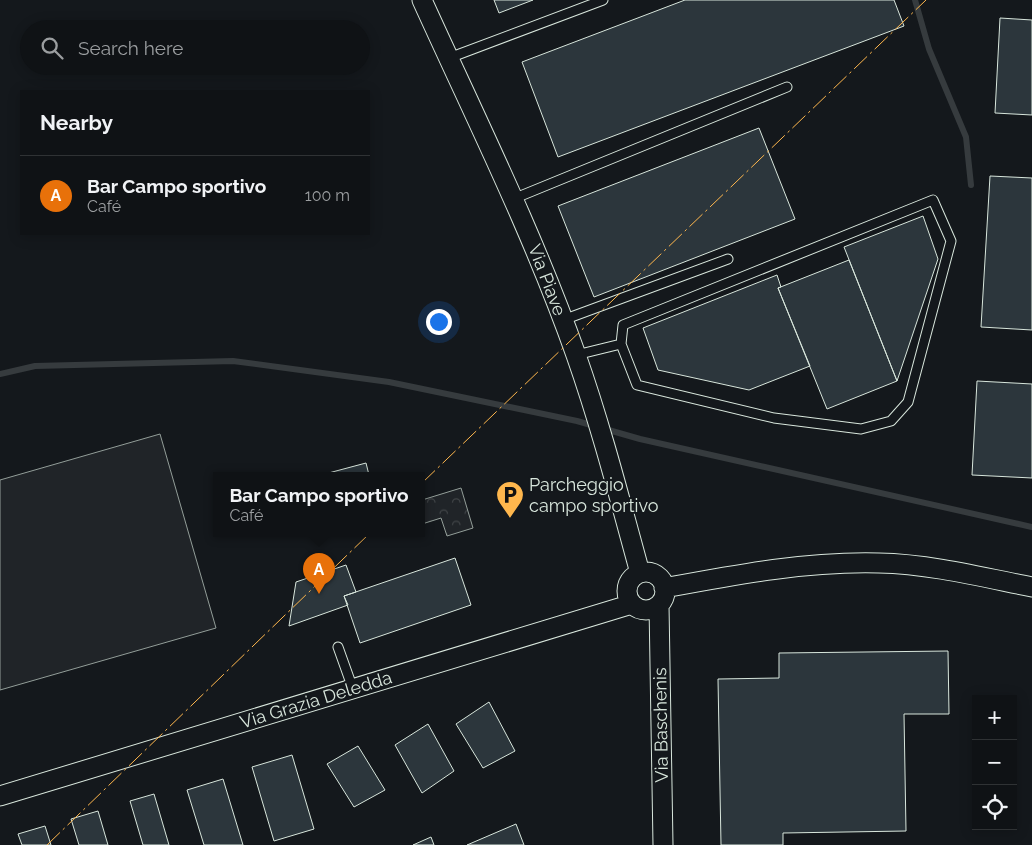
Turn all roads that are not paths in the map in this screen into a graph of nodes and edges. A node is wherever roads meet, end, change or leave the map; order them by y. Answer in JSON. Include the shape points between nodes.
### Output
{"nodes":[{"id":1,"x":422,"y":0,"type":"edge"},
{"id":2,"x":603,"y":0,"type":"edge"},
{"id":3,"x":449,"y":58,"type":"junction"},
{"id":4,"x":787,"y":87,"type":"dead end"},
{"id":5,"x":513,"y":199,"type":"junction"},
{"id":6,"x":728,"y":259,"type":"dead end"},
{"id":7,"x":563,"y":320,"type":"junction"},
{"id":8,"x":621,"y":344,"type":"junction"},
{"id":9,"x":576,"y":355,"type":"junction"},
{"id":10,"x":640,"y":573,"type":"junction"},
{"id":11,"x":1032,"y":587,"type":"edge"},
{"id":12,"x":662,"y":596,"type":"junction"},
{"id":13,"x":632,"y":604,"type":"junction"},
{"id":14,"x":338,"y":647,"type":"dead end"},
{"id":15,"x":353,"y":689,"type":"junction"},
{"id":16,"x":0,"y":796,"type":"edge"},
{"id":17,"x":663,"y":845,"type":"edge"}],
"edges":[{"from":1,"to":3,"type":"street","name":"Via Piave"},
{"from":2,"to":3,"type":"lane"},
{"from":3,"to":5,"type":"street","name":"Via Piave"},
{"from":4,"to":5,"type":"lane"},
{"from":5,"to":7,"type":"street","name":"Via Piave"},
{"from":6,"to":7,"type":"lane"},
{"from":7,"to":9,"type":"street","name":"Via Piave"},
{"from":8,"to":8,"type":"lane","via":[[637,385],[774,418],[860,429],[891,421],[908,402],[951,240],[933,200],[623,325]]},
{"from":8,"to":9,"type":"lane"},
{"from":9,"to":10,"type":"street","name":"Via Piave"},
{"from":10,"to":12,"type":"street","via":[[653,574],[662,582]]},
{"from":10,"to":13,"type":"street","via":[[627,587]]},
{"from":11,"to":12,"type":"street","via":[[880,563],[820,564]]},
{"from":12,"to":13,"type":"street","via":[[648,610]]},
{"from":12,"to":17,"type":"street","name":"Via Baschenis"},
{"from":13,"to":15,"type":"street","name":"Via Grazia Deledda"},
{"from":14,"to":15,"type":"lane"},
{"from":15,"to":16,"type":"street","name":"Via Grazia Deledda"}]}
